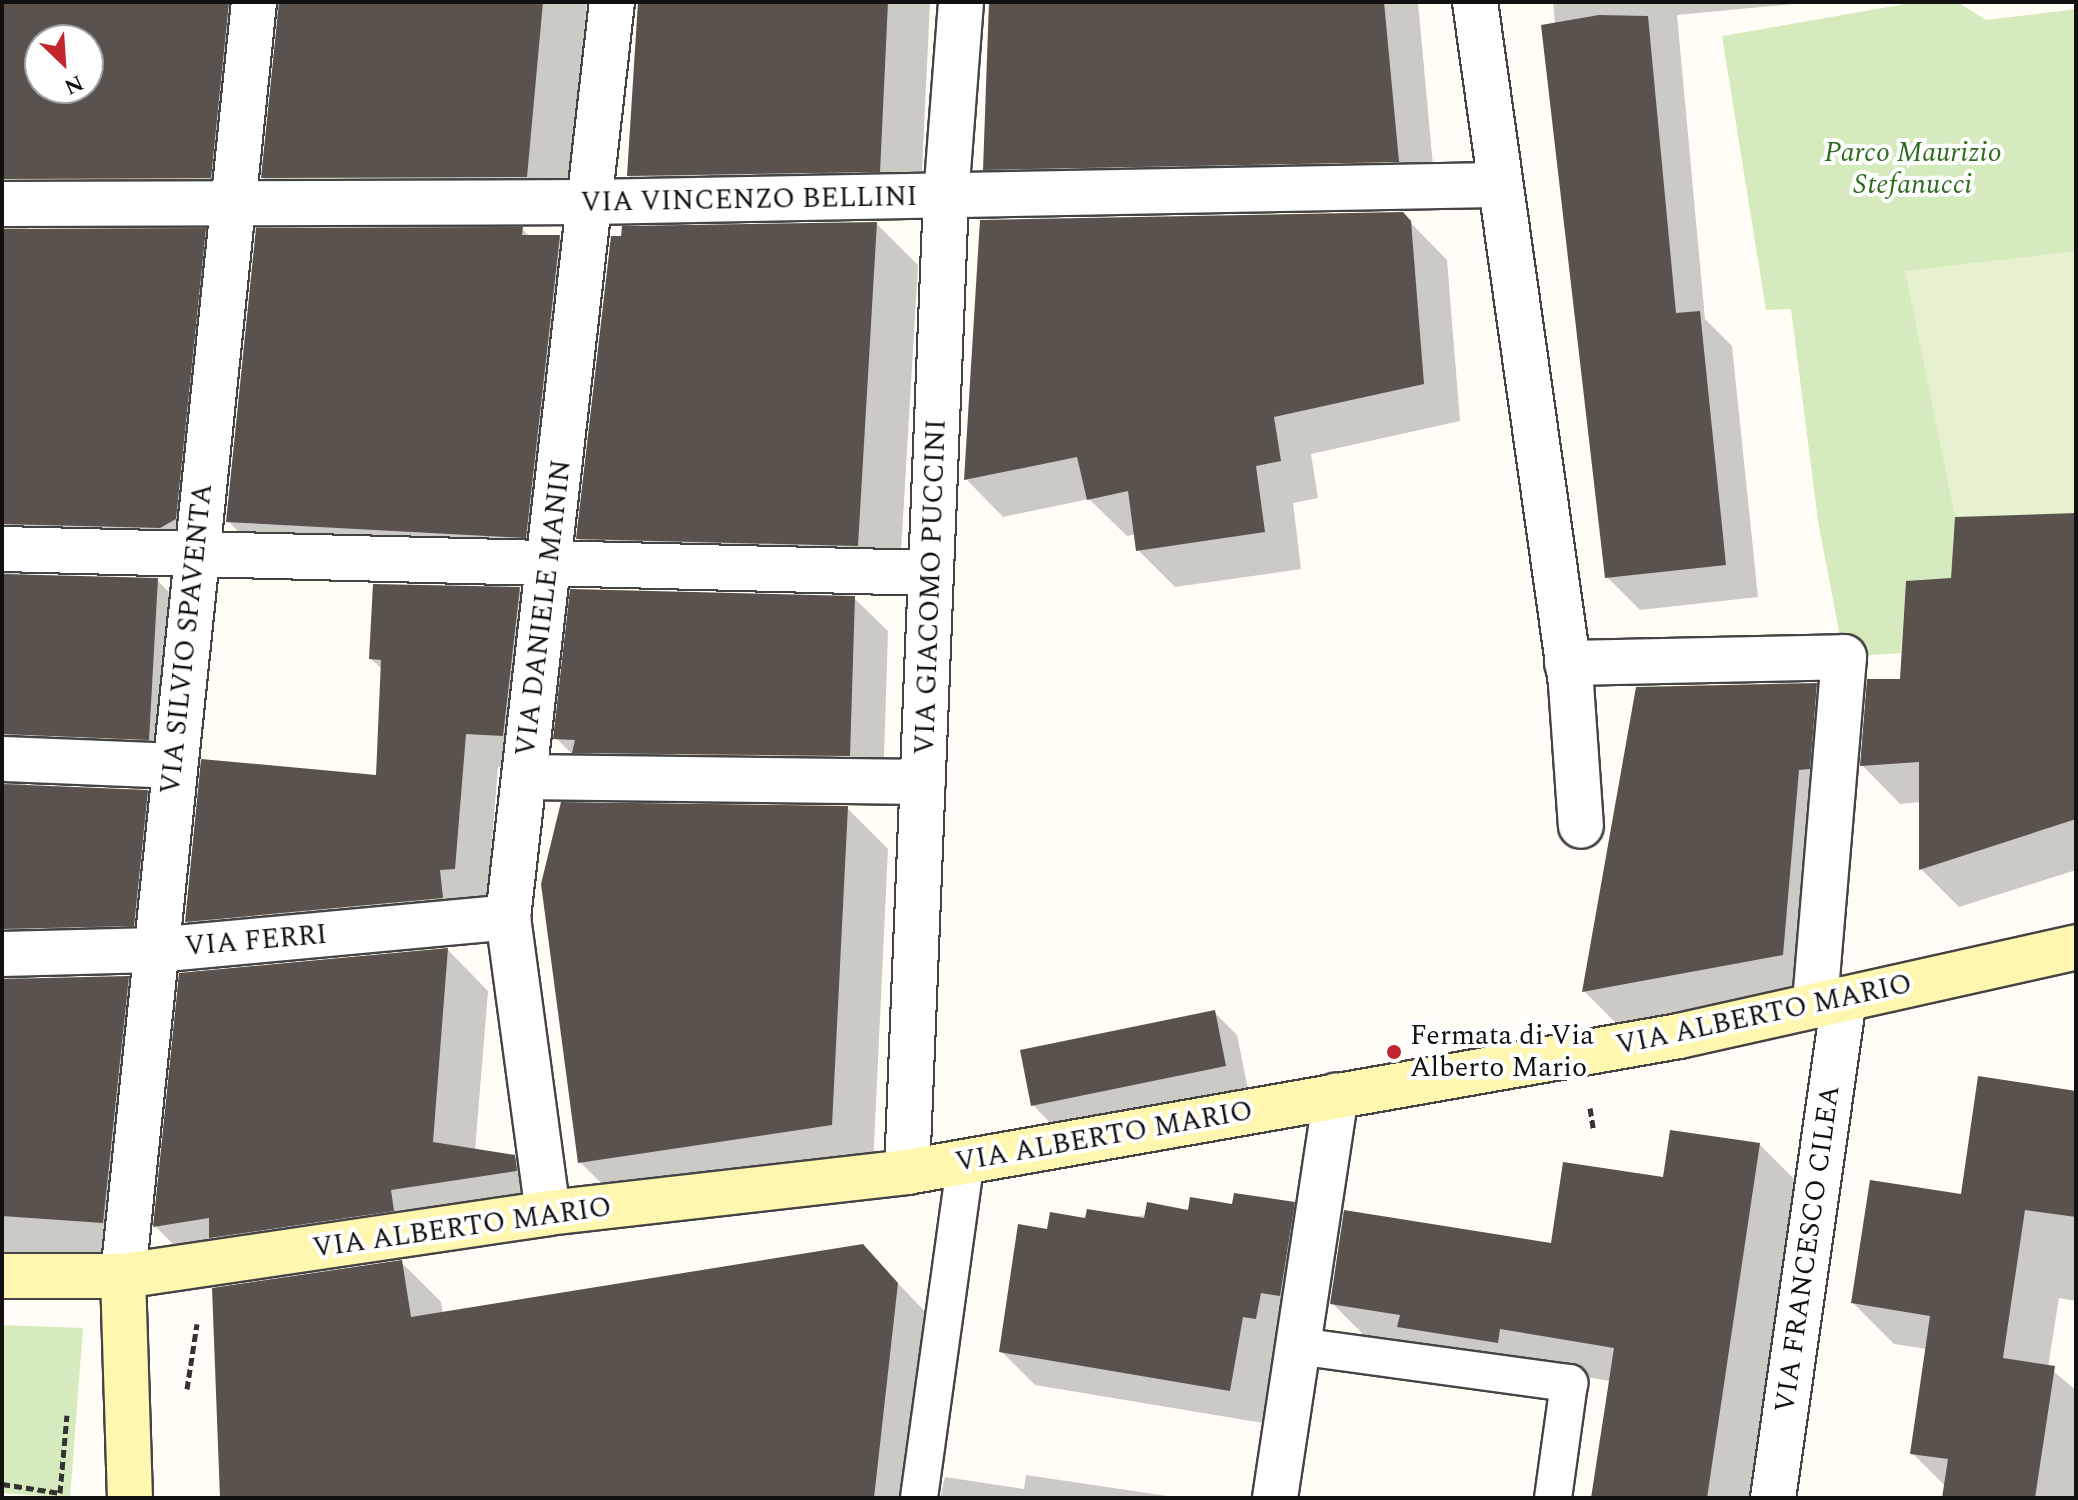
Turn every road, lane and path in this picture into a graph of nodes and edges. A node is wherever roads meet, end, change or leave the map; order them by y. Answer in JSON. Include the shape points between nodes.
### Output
{"nodes":[{"id":1,"x":254,"y":2,"type":"edge"},
{"id":2,"x":612,"y":2,"type":"edge"},
{"id":3,"x":961,"y":2,"type":"edge"},
{"id":4,"x":1475,"y":2,"type":"edge"},
{"id":5,"x":1495,"y":185,"type":"junction"},
{"id":6,"x":946,"y":197,"type":"junction"},
{"id":7,"x":230,"y":201,"type":"junction"},
{"id":8,"x":590,"y":202,"type":"junction"},
{"id":9,"x":2,"y":204,"type":"edge"},
{"id":10,"x":2,"y":549,"type":"edge"},
{"id":11,"x":197,"y":555,"type":"junction"},
{"id":12,"x":549,"y":566,"type":"junction"},
{"id":13,"x":931,"y":573,"type":"junction"},
{"id":14,"x":1567,"y":663,"type":"junction"},
{"id":15,"x":2,"y":759,"type":"edge"},
{"id":16,"x":174,"y":766,"type":"junction"},
{"id":17,"x":524,"y":777,"type":"junction"},
{"id":18,"x":923,"y":782,"type":"junction"},
{"id":19,"x":1581,"y":826,"type":"dead end"},
{"id":20,"x":508,"y":917,"type":"junction"},
{"id":21,"x":2076,"y":947,"type":"edge"},
{"id":22,"x":155,"y":950,"type":"junction"},
{"id":23,"x":2,"y":954,"type":"edge"},
{"id":24,"x":1830,"y":1002,"type":"junction"},
{"id":25,"x":1336,"y":1096,"type":"junction"},
{"id":26,"x":966,"y":1161,"type":"junction"},
{"id":27,"x":907,"y":1172,"type":"junction"},
{"id":28,"x":548,"y":1213,"type":"junction"},
{"id":29,"x":2,"y":1276,"type":"edge"},
{"id":30,"x":123,"y":1276,"type":"junction"},
{"id":31,"x":1298,"y":1346,"type":"junction"},
{"id":32,"x":68,"y":1399,"type":"dead end"},
{"id":33,"x":2,"y":1484,"type":"edge"},
{"id":34,"x":52,"y":1495,"type":"edge"},
{"id":35,"x":130,"y":1498,"type":"edge"},
{"id":36,"x":919,"y":1498,"type":"edge"},
{"id":37,"x":1275,"y":1498,"type":"edge"},
{"id":38,"x":1553,"y":1498,"type":"edge"},
{"id":39,"x":1773,"y":1498,"type":"edge"}],
"edges":[{"from":1,"to":7,"type":"street","name":"VIA SILVIO SPAVENTA"},
{"from":2,"to":8,"type":"street","name":"VIA DANIELE MANIN"},
{"from":3,"to":6,"type":"street","name":"VIA GIACOMO PUCCINI"},
{"from":4,"to":5,"type":"street"},
{"from":5,"to":6,"type":"street","name":"VIA VINCENZO BELLINI"},
{"from":5,"to":14,"type":"street"},
{"from":6,"to":8,"type":"street","name":"VIA VINCENZO BELLINI"},
{"from":6,"to":13,"type":"street","name":"VIA GIACOMO PUCCINI"},
{"from":7,"to":8,"type":"street","name":"VIA VINCENZO BELLINI"},
{"from":7,"to":9,"type":"street","name":"VIA VINCENZO BELLINI"},
{"from":7,"to":11,"type":"street","name":"VIA SILVIO SPAVENTA"},
{"from":8,"to":12,"type":"street","name":"VIA DANIELE MANIN"},
{"from":10,"to":11,"type":"street"},
{"from":11,"to":12,"type":"street"},
{"from":11,"to":16,"type":"street","name":"VIA SILVIO SPAVENTA"},
{"from":12,"to":13,"type":"street"},
{"from":12,"to":17,"type":"street","name":"VIA DANIELE MANIN"},
{"from":13,"to":18,"type":"street","name":"VIA GIACOMO PUCCINI"},
{"from":14,"to":19,"type":"street"},
{"from":14,"to":24,"type":"street","name":"VIA FRANCESCO CILEA","via":[[1844,657]]},
{"from":15,"to":16,"type":"street"},
{"from":16,"to":22,"type":"street","name":"VIA SILVIO SPAVENTA"},
{"from":17,"to":18,"type":"street"},
{"from":17,"to":20,"type":"street","name":"VIA DANIELE MANIN"},
{"from":18,"to":27,"type":"street","name":"VIA GIACOMO PUCCINI"},
{"from":20,"to":22,"type":"street","name":"VIA FERRI"},
{"from":20,"to":28,"type":"street","name":"VIA DANIELE MANIN"},
{"from":21,"to":24,"type":"street","name":"VIA ALBERTO MARIO"},
{"from":22,"to":23,"type":"street","name":"VIA FERRI"},
{"from":22,"to":30,"type":"street","name":"VIA SILVIO SPAVENTA"},
{"from":24,"to":25,"type":"street","name":"VIA ALBERTO MARIO"},
{"from":24,"to":39,"type":"street","name":"VIA FRANCESCO CILEA"},
{"from":25,"to":26,"type":"street","name":"VIA ALBERTO MARIO"},
{"from":25,"to":31,"type":"street"},
{"from":26,"to":27,"type":"street","name":"VIA ALBERTO MARIO"},
{"from":26,"to":36,"type":"lane"},
{"from":27,"to":28,"type":"street","name":"VIA ALBERTO MARIO"},
{"from":28,"to":30,"type":"street","name":"VIA ALBERTO MARIO"},
{"from":29,"to":30,"type":"street","name":"VIA ALBERTO MARIO"},
{"from":30,"to":35,"type":"street"},
{"from":31,"to":37,"type":"street"},
{"from":31,"to":38,"type":"lane","via":[[1569,1383]]},
{"from":32,"to":34,"type":"path","via":[[60,1493]]},
{"from":33,"to":34,"type":"path"}]}
